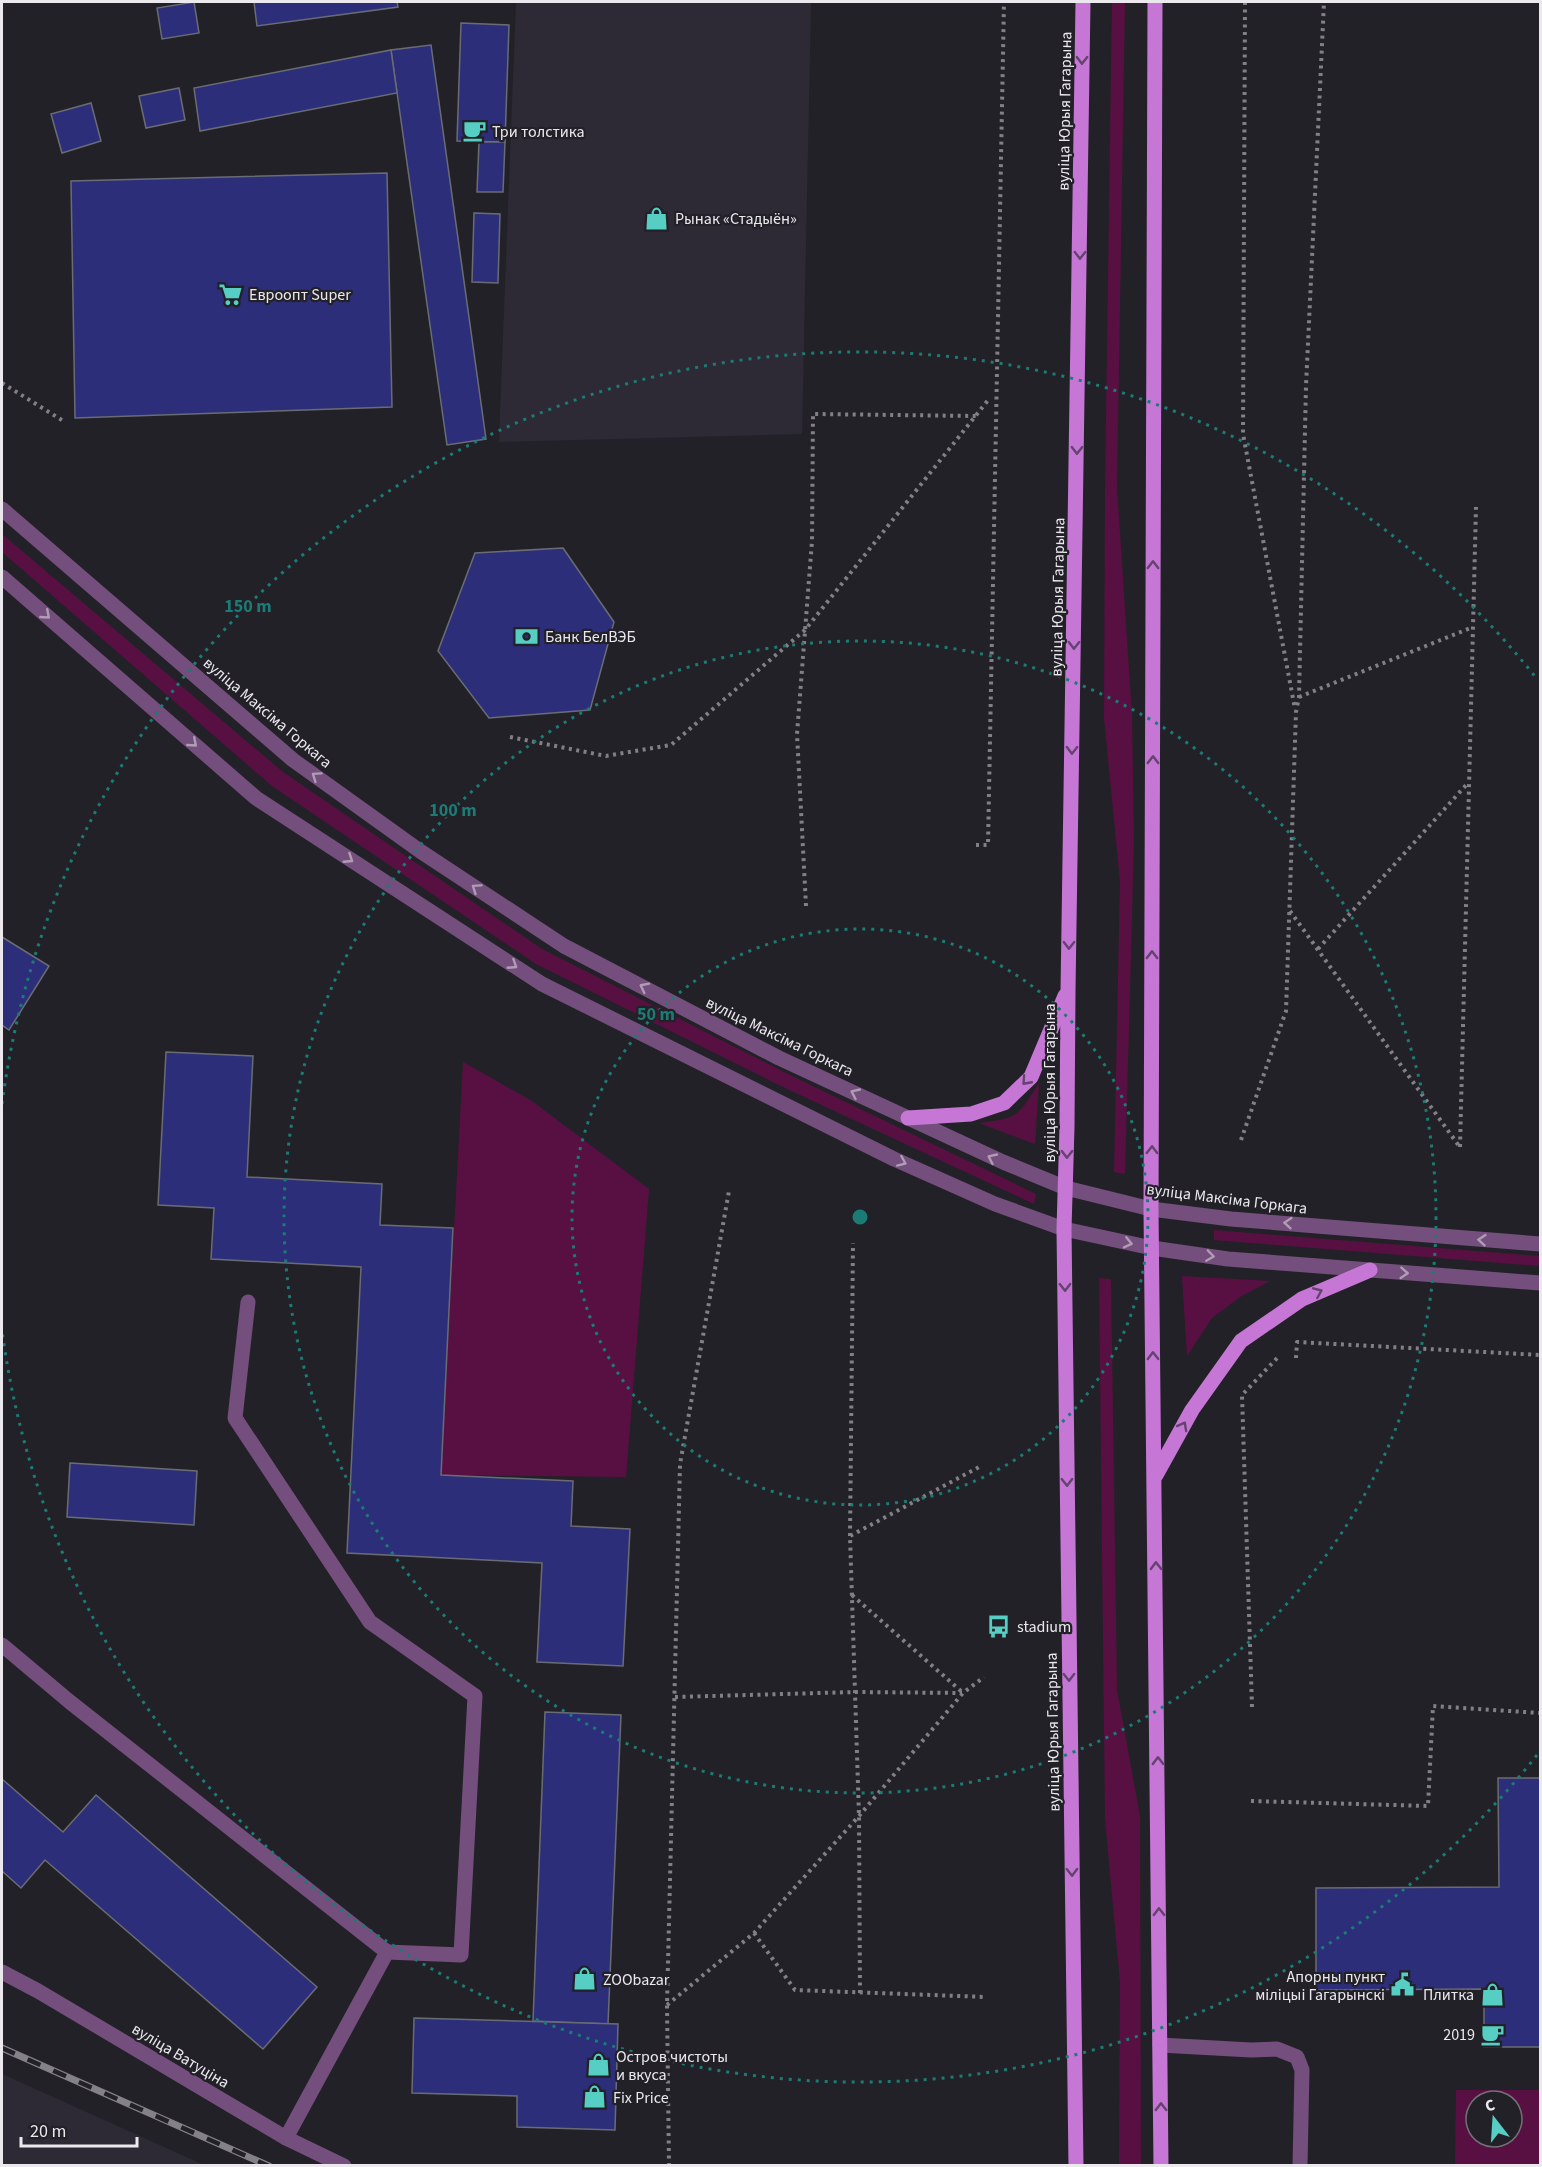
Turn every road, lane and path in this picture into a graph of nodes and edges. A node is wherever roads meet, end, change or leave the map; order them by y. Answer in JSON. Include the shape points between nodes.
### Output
{"nodes":[{"id":1,"x":1004,"y":2,"type":"edge"},
{"id":2,"x":1083,"y":2,"type":"edge"},
{"id":3,"x":1155,"y":2,"type":"edge"},
{"id":4,"x":1245,"y":2,"type":"edge"},
{"id":5,"x":1324,"y":2,"type":"edge"},
{"id":6,"x":2,"y":383,"type":"edge"},
{"id":7,"x":989,"y":399,"type":"dead end"},
{"id":8,"x":976,"y":416,"type":"junction"},
{"id":9,"x":65,"y":422,"type":"dead end"},
{"id":10,"x":1476,"y":507,"type":"dead end"},
{"id":11,"x":2,"y":509,"type":"edge"},
{"id":12,"x":2,"y":577,"type":"edge"},
{"id":13,"x":1473,"y":627,"type":"junction"},
{"id":14,"x":805,"y":630,"type":"junction"},
{"id":15,"x":1299,"y":697,"type":"junction"},
{"id":16,"x":1296,"y":712,"type":"junction"},
{"id":17,"x":510,"y":737,"type":"dead end"},
{"id":18,"x":1469,"y":782,"type":"junction"},
{"id":19,"x":976,"y":845,"type":"dead end"},
{"id":20,"x":806,"y":906,"type":"dead end"},
{"id":21,"x":1289,"y":910,"type":"junction"},
{"id":22,"x":1318,"y":949,"type":"junction"},
{"id":23,"x":1068,"y":991,"type":"junction"},
{"id":24,"x":908,"y":1118,"type":"junction"},
{"id":25,"x":1241,"y":1140,"type":"dead end"},
{"id":26,"x":1066,"y":1188,"type":"junction"},
{"id":27,"x":729,"y":1191,"type":"dead end"},
{"id":28,"x":1151,"y":1209,"type":"junction"},
{"id":29,"x":1064,"y":1229,"type":"junction"},
{"id":30,"x":853,"y":1243,"type":"dead end"},
{"id":31,"x":1540,"y":1244,"type":"edge"},
{"id":32,"x":1152,"y":1248,"type":"junction"},
{"id":33,"x":1370,"y":1270,"type":"junction"},
{"id":34,"x":1540,"y":1283,"type":"edge"},
{"id":35,"x":248,"y":1302,"type":"dead end"},
{"id":36,"x":1540,"y":1355,"type":"edge"},
{"id":37,"x":1279,"y":1356,"type":"dead end"},
{"id":38,"x":1296,"y":1358,"type":"dead end"},
{"id":39,"x":981,"y":1466,"type":"dead end"},
{"id":40,"x":1155,"y":1478,"type":"junction"},
{"id":41,"x":850,"y":1536,"type":"junction"},
{"id":42,"x":852,"y":1595,"type":"junction"},
{"id":43,"x":2,"y":1645,"type":"edge"},
{"id":44,"x":984,"y":1677,"type":"dead end"},
{"id":45,"x":855,"y":1692,"type":"junction"},
{"id":46,"x":963,"y":1693,"type":"junction"},
{"id":47,"x":675,"y":1697,"type":"junction"},
{"id":48,"x":1252,"y":1707,"type":"dead end"},
{"id":49,"x":1540,"y":1713,"type":"edge"},
{"id":50,"x":1251,"y":1801,"type":"dead end"},
{"id":51,"x":859,"y":1816,"type":"junction"},
{"id":52,"x":754,"y":1933,"type":"junction"},
{"id":53,"x":387,"y":1952,"type":"junction"},
{"id":54,"x":2,"y":1972,"type":"edge"},
{"id":55,"x":860,"y":1993,"type":"junction"},
{"id":56,"x":986,"y":1997,"type":"dead end"},
{"id":57,"x":667,"y":2005,"type":"junction"},
{"id":58,"x":1160,"y":2045,"type":"junction"},
{"id":59,"x":286,"y":2138,"type":"junction"},
{"id":60,"x":344,"y":2166,"type":"edge"},
{"id":61,"x":669,"y":2166,"type":"edge"},
{"id":62,"x":1076,"y":2166,"type":"edge"},
{"id":63,"x":1161,"y":2166,"type":"edge"},
{"id":64,"x":1300,"y":2166,"type":"edge"}],
"edges":[{"from":1,"to":19,"type":"path","via":[[988,845]]},
{"from":2,"to":23,"type":"main road","name":"вуліца Юрыя Гагарына","one_way":true},
{"from":28,"to":3,"type":"main road","one_way":true},
{"from":4,"to":16,"type":"path","via":[[1243,434]]},
{"from":5,"to":15,"type":"path","via":[[1306,386]]},
{"from":6,"to":9,"type":"path"},
{"from":7,"to":8,"type":"path"},
{"from":8,"to":14,"type":"path"},
{"from":8,"to":14,"type":"path","via":[[813,414],[812,541]]},
{"from":10,"to":13,"type":"path"},
{"from":24,"to":11,"type":"street","name":"вуліца Максіма Горкага","one_way":true,"via":[[779,1058],[564,946],[430,857],[293,760]]},
{"from":12,"to":29,"type":"street","one_way":true,"via":[[256,798],[542,984],[894,1159],[995,1204]]},
{"from":13,"to":15,"type":"path"},
{"from":13,"to":18,"type":"path"},
{"from":14,"to":17,"type":"path","via":[[671,745],[606,756]]},
{"from":14,"to":20,"type":"path","via":[[797,734]]},
{"from":15,"to":16,"type":"path"},
{"from":16,"to":21,"type":"path"},
{"from":18,"to":22,"type":"path"},
{"from":18,"to":22,"type":"path","via":[[1460,1147]]},
{"from":21,"to":22,"type":"path"},
{"from":21,"to":25,"type":"path","via":[[1286,1011]]},
{"from":23,"to":24,"type":"main road","one_way":true,"via":[[1031,1077],[1004,1103],[971,1114]]},
{"from":23,"to":26,"type":"main road","name":"вуліца Юрыя Гагарына","one_way":true},
{"from":26,"to":24,"type":"street","name":"вуліца Максіма Горкага","one_way":true},
{"from":26,"to":28,"type":"street","name":"вуліца Максіма Горкага"},
{"from":26,"to":29,"type":"main road","name":"вуліца Юрыя Гагарына"},
{"from":27,"to":47,"type":"path","via":[[680,1464]]},
{"from":31,"to":28,"type":"street","name":"вуліца Максіма Горкага","one_way":true},
{"from":28,"to":32,"type":"main road"},
{"from":29,"to":32,"type":"street","one_way":true},
{"from":29,"to":62,"type":"main road","name":"вуліца Юрыя Гагарына","one_way":true},
{"from":30,"to":41,"type":"path"},
{"from":32,"to":33,"type":"street","one_way":true,"via":[[1228,1259]]},
{"from":40,"to":32,"type":"main road","one_way":true},
{"from":33,"to":34,"type":"street","one_way":true},
{"from":40,"to":33,"type":"main road","one_way":true,"via":[[1192,1410],[1241,1341],[1302,1299]]},
{"from":35,"to":53,"type":"street","via":[[235,1418],[370,1622],[475,1696],[461,1955]]},
{"from":36,"to":38,"type":"path","via":[[1297,1342]]},
{"from":37,"to":48,"type":"path","via":[[1242,1395]]},
{"from":39,"to":41,"type":"path"},
{"from":58,"to":40,"type":"main road","one_way":true},
{"from":41,"to":42,"type":"path"},
{"from":42,"to":45,"type":"path"},
{"from":42,"to":46,"type":"path"},
{"from":43,"to":53,"type":"street"},
{"from":44,"to":46,"type":"path"},
{"from":45,"to":46,"type":"path"},
{"from":45,"to":47,"type":"path"},
{"from":45,"to":51,"type":"path"},
{"from":46,"to":51,"type":"path"},
{"from":47,"to":57,"type":"path"},
{"from":49,"to":50,"type":"path","via":[[1433,1706],[1428,1806]]},
{"from":51,"to":52,"type":"path"},
{"from":51,"to":55,"type":"path"},
{"from":52,"to":55,"type":"path","via":[[795,1990]]},
{"from":52,"to":57,"type":"path"},
{"from":53,"to":59,"type":"street"},
{"from":54,"to":59,"type":"street","name":"вуліца Ватуціна"},
{"from":55,"to":56,"type":"path"},
{"from":57,"to":61,"type":"path"},
{"from":63,"to":58,"type":"main road","one_way":true},
{"from":58,"to":64,"type":"street","via":[[1277,2049],[1297,2057],[1302,2070]]},
{"from":59,"to":60,"type":"street","name":"вуліца Ватуціна"}]}
